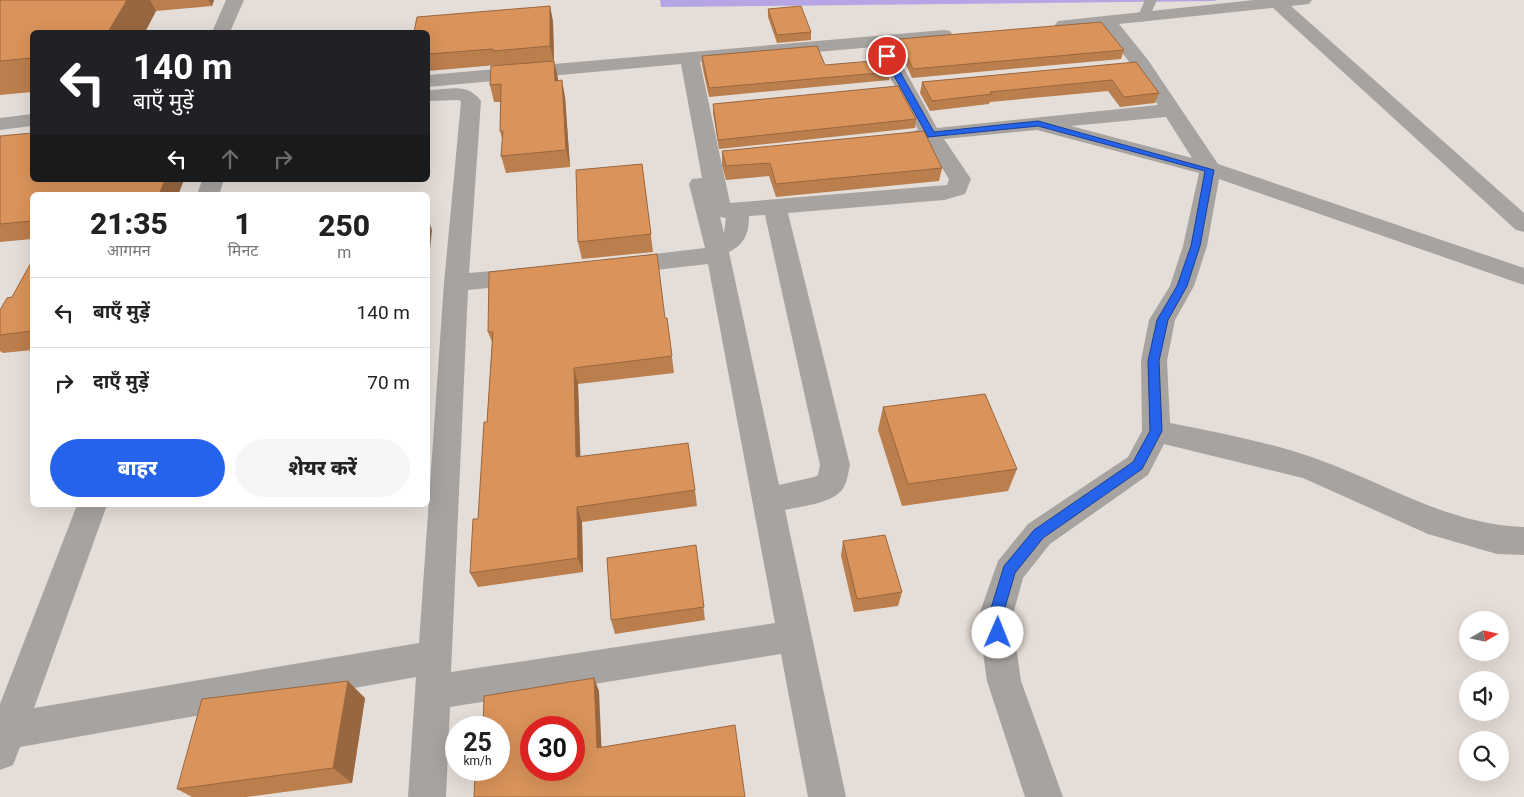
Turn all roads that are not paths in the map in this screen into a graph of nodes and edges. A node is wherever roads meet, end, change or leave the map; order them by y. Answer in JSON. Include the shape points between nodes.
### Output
{"nodes":[{"id":1,"x":235,"y":0,"type":"edge"},
{"id":2,"x":1151,"y":0,"type":"edge"},
{"id":3,"x":1293,"y":1,"type":"edge"},
{"id":4,"x":1143,"y":18,"type":"junction"},
{"id":5,"x":1108,"y":22,"type":"junction"},
{"id":6,"x":1051,"y":26,"type":"edge"},
{"id":7,"x":222,"y":30,"type":"edge"},
{"id":8,"x":965,"y":33,"type":"edge"},
{"id":9,"x":879,"y":40,"type":"junction"},
{"id":10,"x":689,"y":58,"type":"junction"},
{"id":11,"x":430,"y":81,"type":"edge"},
{"id":12,"x":430,"y":96,"type":"edge"},
{"id":13,"x":30,"y":109,"type":"edge"},
{"id":14,"x":1172,"y":110,"type":"junction"},
{"id":15,"x":0,"y":112,"type":"edge"},
{"id":16,"x":30,"y":120,"type":"edge"},
{"id":17,"x":0,"y":124,"type":"edge"},
{"id":18,"x":1038,"y":124,"type":"junction"},
{"id":19,"x":30,"y":132,"type":"edge"},
{"id":20,"x":0,"y":135,"type":"edge"},
{"id":21,"x":931,"y":135,"type":"junction"},
{"id":22,"x":892,"y":139,"type":"edge"},
{"id":23,"x":712,"y":166,"type":"junction"},
{"id":24,"x":1210,"y":170,"type":"junction"},
{"id":25,"x":775,"y":207,"type":"junction"},
{"id":26,"x":736,"y":210,"type":"junction"},
{"id":27,"x":1524,"y":225,"type":"edge"},
{"id":28,"x":718,"y":252,"type":"junction"},
{"id":29,"x":602,"y":268,"type":"edge"},
{"id":30,"x":543,"y":274,"type":"edge"},
{"id":31,"x":1524,"y":277,"type":"edge"},
{"id":32,"x":456,"y":283,"type":"junction"},
{"id":33,"x":1156,"y":431,"type":"junction"},
{"id":34,"x":768,"y":501,"type":"junction"},
{"id":35,"x":91,"y":507,"type":"edge"},
{"id":36,"x":1524,"y":541,"type":"edge"},
{"id":37,"x":795,"y":636,"type":"junction"},
{"id":38,"x":435,"y":657,"type":"junction"},
{"id":39,"x":433,"y":692,"type":"junction"},
{"id":40,"x":4,"y":741,"type":"edge"},
{"id":41,"x":427,"y":797,"type":"edge"},
{"id":42,"x":827,"y":797,"type":"edge"},
{"id":43,"x":1044,"y":797,"type":"edge"}],
"edges":[{"from":1,"to":7,"type":"street"},
{"from":2,"to":4,"type":"lane"},
{"from":3,"to":4,"type":"street"},
{"from":3,"to":27,"type":"street"},
{"from":4,"to":5,"type":"street"},
{"from":5,"to":6,"type":"street"},
{"from":5,"to":14,"type":"street","via":[[1131,65]]},
{"from":8,"to":9,"type":"street"},
{"from":9,"to":10,"type":"street"},
{"from":9,"to":21,"type":"street"},
{"from":10,"to":11,"type":"street"},
{"from":10,"to":23,"type":"street","via":[[710,105]]},
{"from":12,"to":32,"type":"street","via":[[464,94],[471,102]]},
{"from":13,"to":15,"type":"street"},
{"from":14,"to":18,"type":"street"},
{"from":14,"to":24,"type":"street"},
{"from":16,"to":17,"type":"street"},
{"from":18,"to":21,"type":"street"},
{"from":18,"to":24,"type":"street"},
{"from":19,"to":20,"type":"street"},
{"from":21,"to":22,"type":"street"},
{"from":21,"to":25,"type":"street","via":[[960,179],[957,189],[944,193]]},
{"from":23,"to":26,"type":"street","via":[[719,204],[723,211]]},
{"from":23,"to":28,"type":"street"},
{"from":24,"to":31,"type":"street"},
{"from":24,"to":33,"type":"street","via":[[1196,246],[1182,286],[1162,320],[1154,361]]},
{"from":25,"to":26,"type":"street"},
{"from":25,"to":34,"type":"street","via":[[835,465],[831,482],[822,488]]},
{"from":26,"to":28,"type":"street","via":[[738,233]]},
{"from":28,"to":29,"type":"street"},
{"from":28,"to":34,"type":"street"},
{"from":30,"to":32,"type":"street"},
{"from":32,"to":38,"type":"street"},
{"from":33,"to":36,"type":"street","via":[[1309,468],[1428,522],[1497,540]]},
{"from":33,"to":43,"type":"street","via":[[1138,466],[1039,534],[1009,571],[995,618],[1004,681]]},
{"from":34,"to":37,"type":"street"},
{"from":35,"to":40,"type":"street"},
{"from":37,"to":39,"type":"street"},
{"from":37,"to":42,"type":"street"},
{"from":38,"to":39,"type":"street"},
{"from":38,"to":40,"type":"street"},
{"from":39,"to":41,"type":"street"}]}
